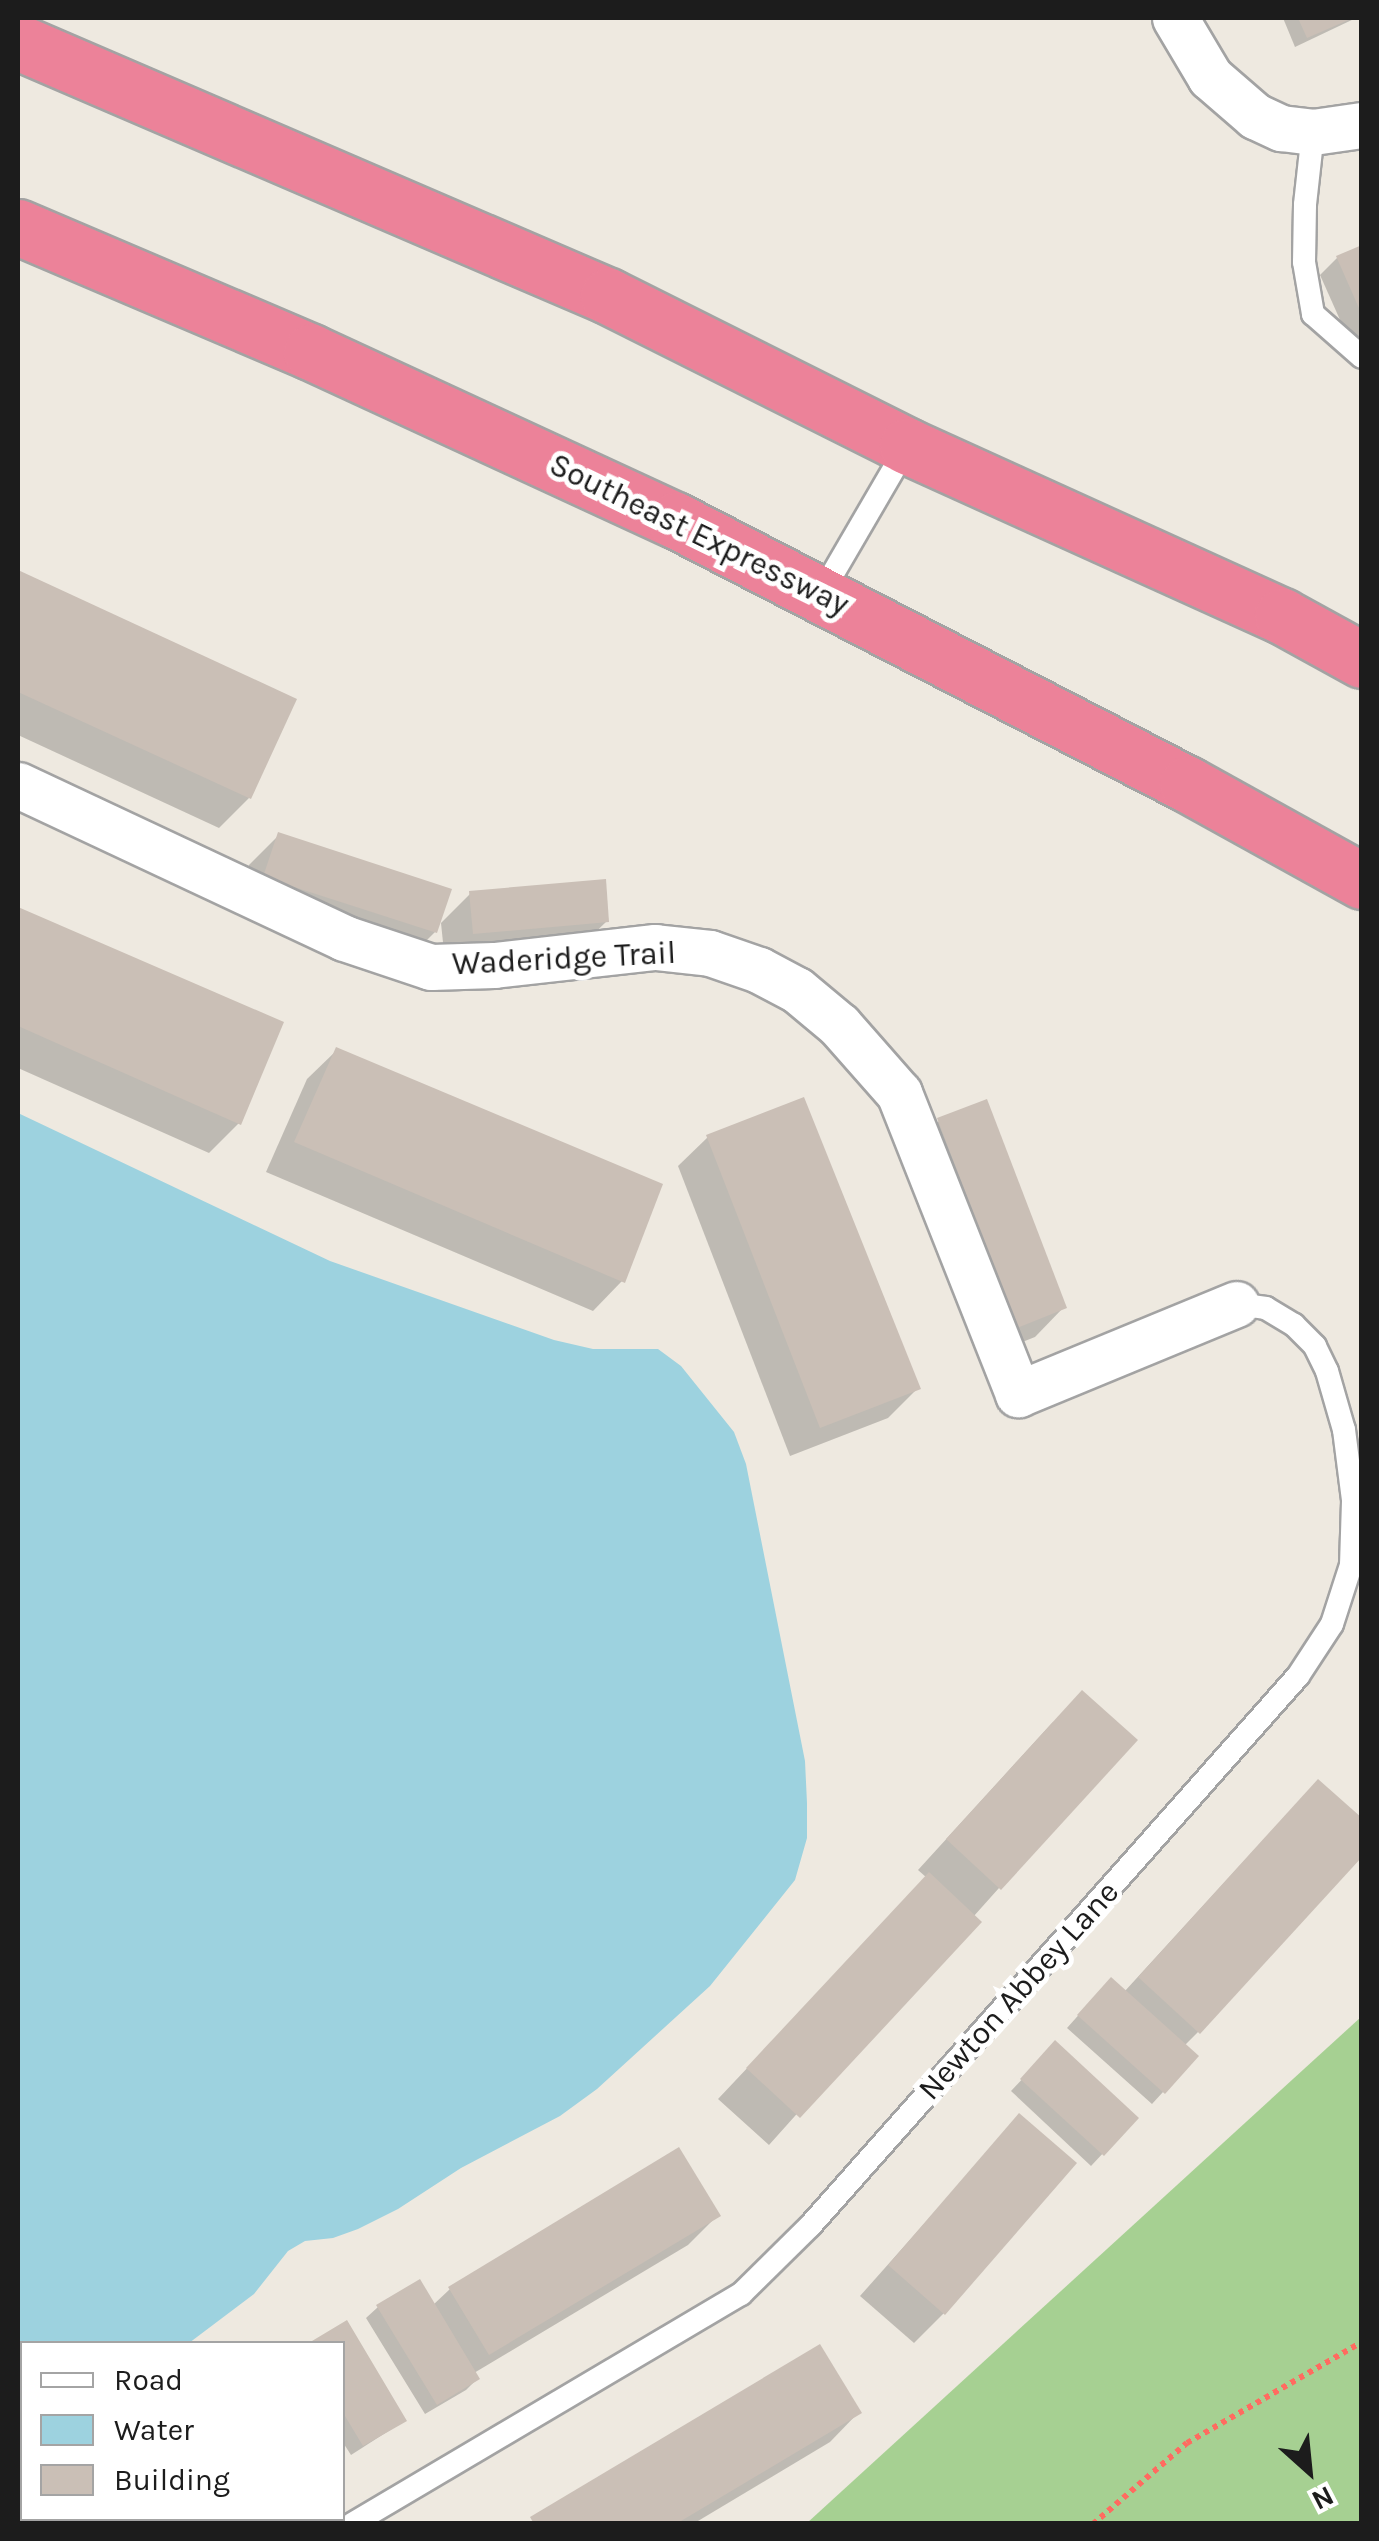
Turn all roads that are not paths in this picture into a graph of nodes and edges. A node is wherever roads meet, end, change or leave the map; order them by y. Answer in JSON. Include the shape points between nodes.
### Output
{"nodes":[{"id":1,"x":1175,"y":18,"type":"edge"},
{"id":2,"x":18,"y":42,"type":"edge"},
{"id":3,"x":1362,"y":124,"type":"edge"},
{"id":4,"x":1313,"y":132,"type":"junction"},
{"id":5,"x":18,"y":227,"type":"edge"},
{"id":6,"x":1362,"y":357,"type":"edge"},
{"id":7,"x":907,"y":446,"type":"junction"},
{"id":8,"x":821,"y":594,"type":"junction"},
{"id":9,"x":1362,"y":660,"type":"edge"},
{"id":10,"x":18,"y":785,"type":"edge"},
{"id":11,"x":1362,"y":880,"type":"edge"},
{"id":12,"x":1236,"y":1304,"type":"joint"},
{"id":13,"x":352,"y":2524,"type":"edge"}],
"edges":[{"from":1,"to":4,"type":"street","via":[[1210,77],[1233,100],[1281,128]]},
{"from":2,"to":7,"type":"highway","via":[[608,296]]},
{"from":3,"to":4,"type":"street"},
{"from":4,"to":6,"type":"lane","via":[[1304,262],[1313,314]]},
{"from":5,"to":8,"type":"highway","name":"Southeast Expressway","via":[[311,352]]},
{"from":7,"to":8,"type":"lane"},
{"from":7,"to":9,"type":"highway","via":[[1282,616]]},
{"from":8,"to":11,"type":"highway","name":"Southeast Expressway"},
{"from":10,"to":12,"type":"street","name":"Waderidge Trail","via":[[289,914],[431,967],[655,947],[710,953],[797,990],[839,1025],[899,1093],[1018,1394]]},
{"from":12,"to":13,"type":"lane","name":"Newton Abbey Lane","via":[[1266,1308],[1314,1346],[1344,1430],[1354,1500],[1350,1565],[1332,1624],[1298,1676],[810,2226],[741,2294]]}]}
